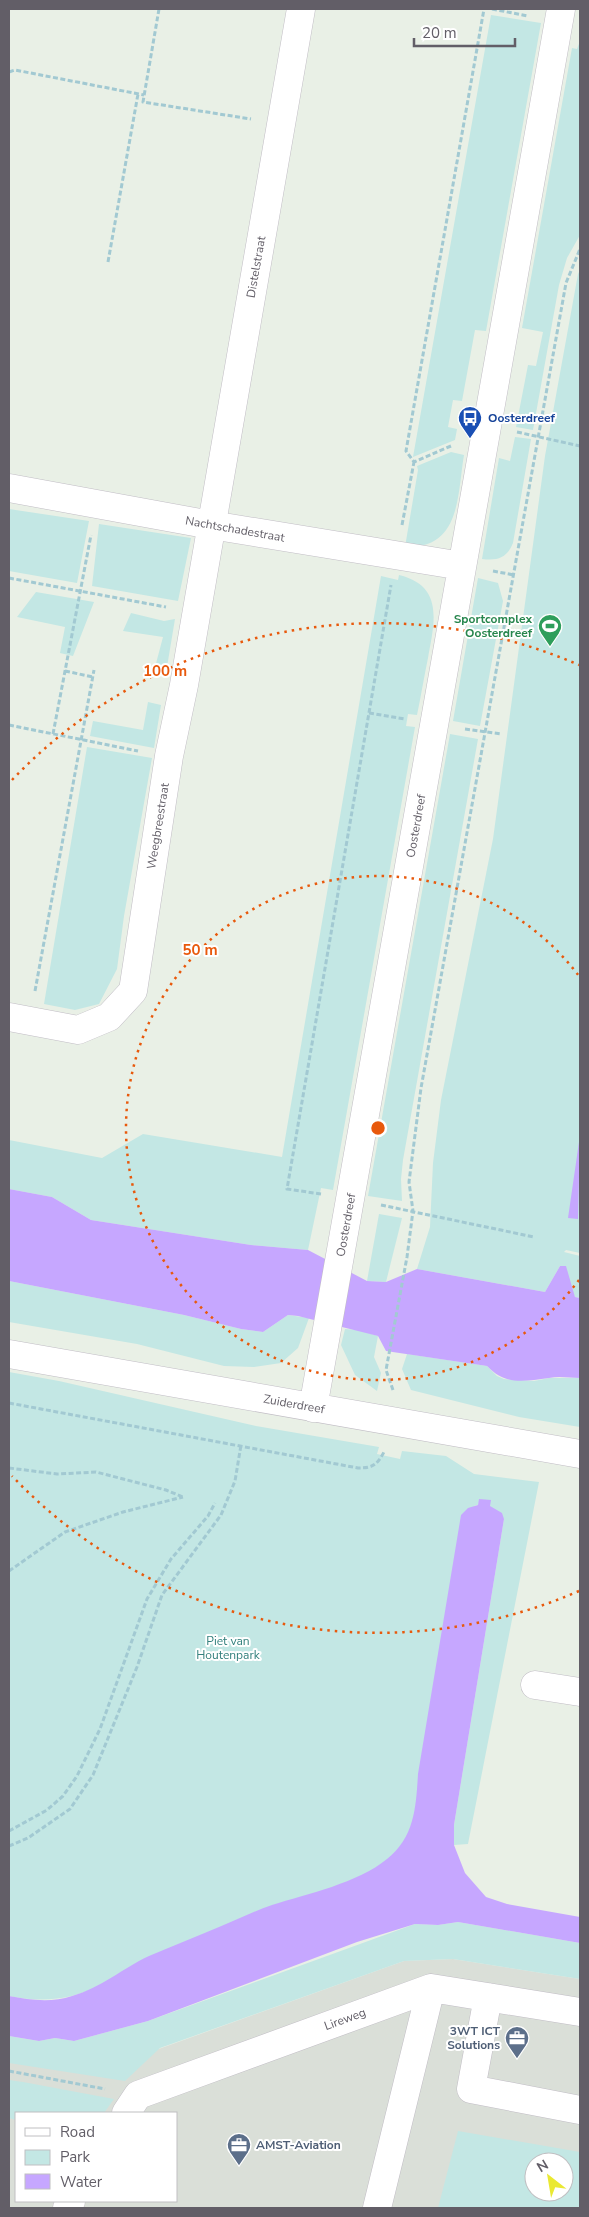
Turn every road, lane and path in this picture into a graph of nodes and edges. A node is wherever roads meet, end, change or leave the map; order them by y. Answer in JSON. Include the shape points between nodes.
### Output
{"nodes":[{"id":1,"x":159,"y":9,"type":"edge"},
{"id":2,"x":301,"y":9,"type":"edge"},
{"id":3,"x":484,"y":9,"type":"edge"},
{"id":4,"x":492,"y":9,"type":"edge"},
{"id":5,"x":560,"y":15,"type":"edge"},
{"id":6,"x":9,"y":72,"type":"edge"},
{"id":7,"x":138,"y":94,"type":"junction"},
{"id":8,"x":144,"y":95,"type":"junction"},
{"id":9,"x":281,"y":124,"type":"junction"},
{"id":10,"x":580,"y":249,"type":"edge"},
{"id":11,"x":108,"y":262,"type":"dead end"},
{"id":12,"x":512,"y":431,"type":"dead end"},
{"id":13,"x":539,"y":435,"type":"junction"},
{"id":14,"x":580,"y":446,"type":"edge"},
{"id":15,"x":482,"y":451,"type":"junction"},
{"id":16,"x":9,"y":488,"type":"edge"},
{"id":17,"x":97,"y":505,"type":"junction"},
{"id":18,"x":211,"y":526,"type":"junction"},
{"id":19,"x":462,"y":566,"type":"junction"},
{"id":20,"x":9,"y":578,"type":"edge"},
{"id":21,"x":81,"y":592,"type":"junction"},
{"id":22,"x":196,"y":612,"type":"junction"},
{"id":23,"x":94,"y":670,"type":"dead end"},
{"id":24,"x":65,"y":671,"type":"junction"},
{"id":25,"x":93,"y":677,"type":"junction"},
{"id":26,"x":9,"y":725,"type":"edge"},
{"id":27,"x":53,"y":734,"type":"junction"},
{"id":28,"x":82,"y":740,"type":"junction"},
{"id":29,"x":169,"y":756,"type":"junction"},
{"id":30,"x":19,"y":1019,"type":"edge"},
{"id":31,"x":9,"y":1354,"type":"edge"},
{"id":32,"x":387,"y":1366,"type":"dead end"},
{"id":33,"x":9,"y":1403,"type":"edge"},
{"id":34,"x":314,"y":1408,"type":"junction"},
{"id":35,"x":580,"y":1454,"type":"edge"},
{"id":36,"x":9,"y":1468,"type":"edge"},
{"id":37,"x":215,"y":1503,"type":"dead end"},
{"id":38,"x":9,"y":1571,"type":"edge"},
{"id":39,"x":535,"y":1685,"type":"dead end"},
{"id":40,"x":580,"y":1692,"type":"edge"},
{"id":41,"x":9,"y":1831,"type":"edge"},
{"id":42,"x":9,"y":1846,"type":"edge"},
{"id":43,"x":431,"y":1988,"type":"junction"},
{"id":44,"x":488,"y":1997,"type":"junction"},
{"id":45,"x":580,"y":2012,"type":"edge"},
{"id":46,"x":9,"y":2071,"type":"edge"},
{"id":47,"x":132,"y":2104,"type":"edge"},
{"id":48,"x":580,"y":2110,"type":"edge"},
{"id":49,"x":377,"y":2208,"type":"edge"}],
"edges":[{"from":1,"to":8,"type":"path"},
{"from":2,"to":9,"type":"street","name":"Distelstraat"},
{"from":3,"to":15,"type":"path","via":[[406,452],[414,462],[456,444]]},
{"from":4,"to":5,"type":"path"},
{"from":5,"to":15,"type":"street","name":"Oosterdreef"},
{"from":6,"to":7,"type":"path","via":[[15,70]]},
{"from":7,"to":8,"type":"path"},
{"from":7,"to":11,"type":"path"},
{"from":8,"to":9,"type":"path","via":[[143,102]]},
{"from":9,"to":18,"type":"street","name":"Distelstraat"},
{"from":10,"to":13,"type":"path","via":[[566,283]]},
{"from":12,"to":13,"type":"path"},
{"from":13,"to":14,"type":"path"},
{"from":13,"to":32,"type":"path","via":[[421,1088],[409,1182],[412,1212],[407,1258]]},
{"from":15,"to":19,"type":"street","name":"Oosterdreef"},
{"from":16,"to":17,"type":"street","name":"Nachtschadestraat"},
{"from":17,"to":18,"type":"street","name":"Nachtschadestraat"},
{"from":17,"to":21,"type":"path"},
{"from":18,"to":19,"type":"street","name":"Nachtschadestraat"},
{"from":18,"to":22,"type":"street","name":"Weegbreestraat"},
{"from":19,"to":34,"type":"street","name":"Oosterdreef"},
{"from":20,"to":21,"type":"path"},
{"from":21,"to":22,"type":"path"},
{"from":21,"to":24,"type":"path"},
{"from":22,"to":29,"type":"street","name":"Weegbreestraat"},
{"from":23,"to":25,"type":"path"},
{"from":24,"to":25,"type":"path"},
{"from":24,"to":27,"type":"path"},
{"from":25,"to":28,"type":"path"},
{"from":26,"to":27,"type":"path"},
{"from":27,"to":28,"type":"path"},
{"from":28,"to":29,"type":"path"},
{"from":28,"to":30,"type":"path"},
{"from":29,"to":30,"type":"street","name":"Weegbreestraat","via":[[133,990],[110,1017],[78,1030]]},
{"from":31,"to":34,"type":"street","name":"Zuiderdreef"},
{"from":33,"to":42,"type":"path","via":[[241,1445],[235,1481],[221,1515],[162,1595],[93,1775],[70,1809],[28,1838]]},
{"from":34,"to":35,"type":"street","name":"Zuiderdreef"},
{"from":36,"to":38,"type":"path","via":[[57,1474],[96,1472],[183,1497],[100,1519],[65,1532]]},
{"from":37,"to":41,"type":"path","via":[[208,1516],[171,1559],[147,1599],[100,1729],[77,1776],[63,1796],[47,1810]]},
{"from":39,"to":40,"type":"street"},
{"from":43,"to":44,"type":"street","name":"Lireweg"},
{"from":43,"to":47,"type":"street","name":"Lireweg"},
{"from":43,"to":49,"type":"street"},
{"from":44,"to":45,"type":"street","name":"Lireweg"},
{"from":44,"to":48,"type":"street","via":[[471,2089]]},
{"from":46,"to":47,"type":"path","via":[[50,2077]]}]}
